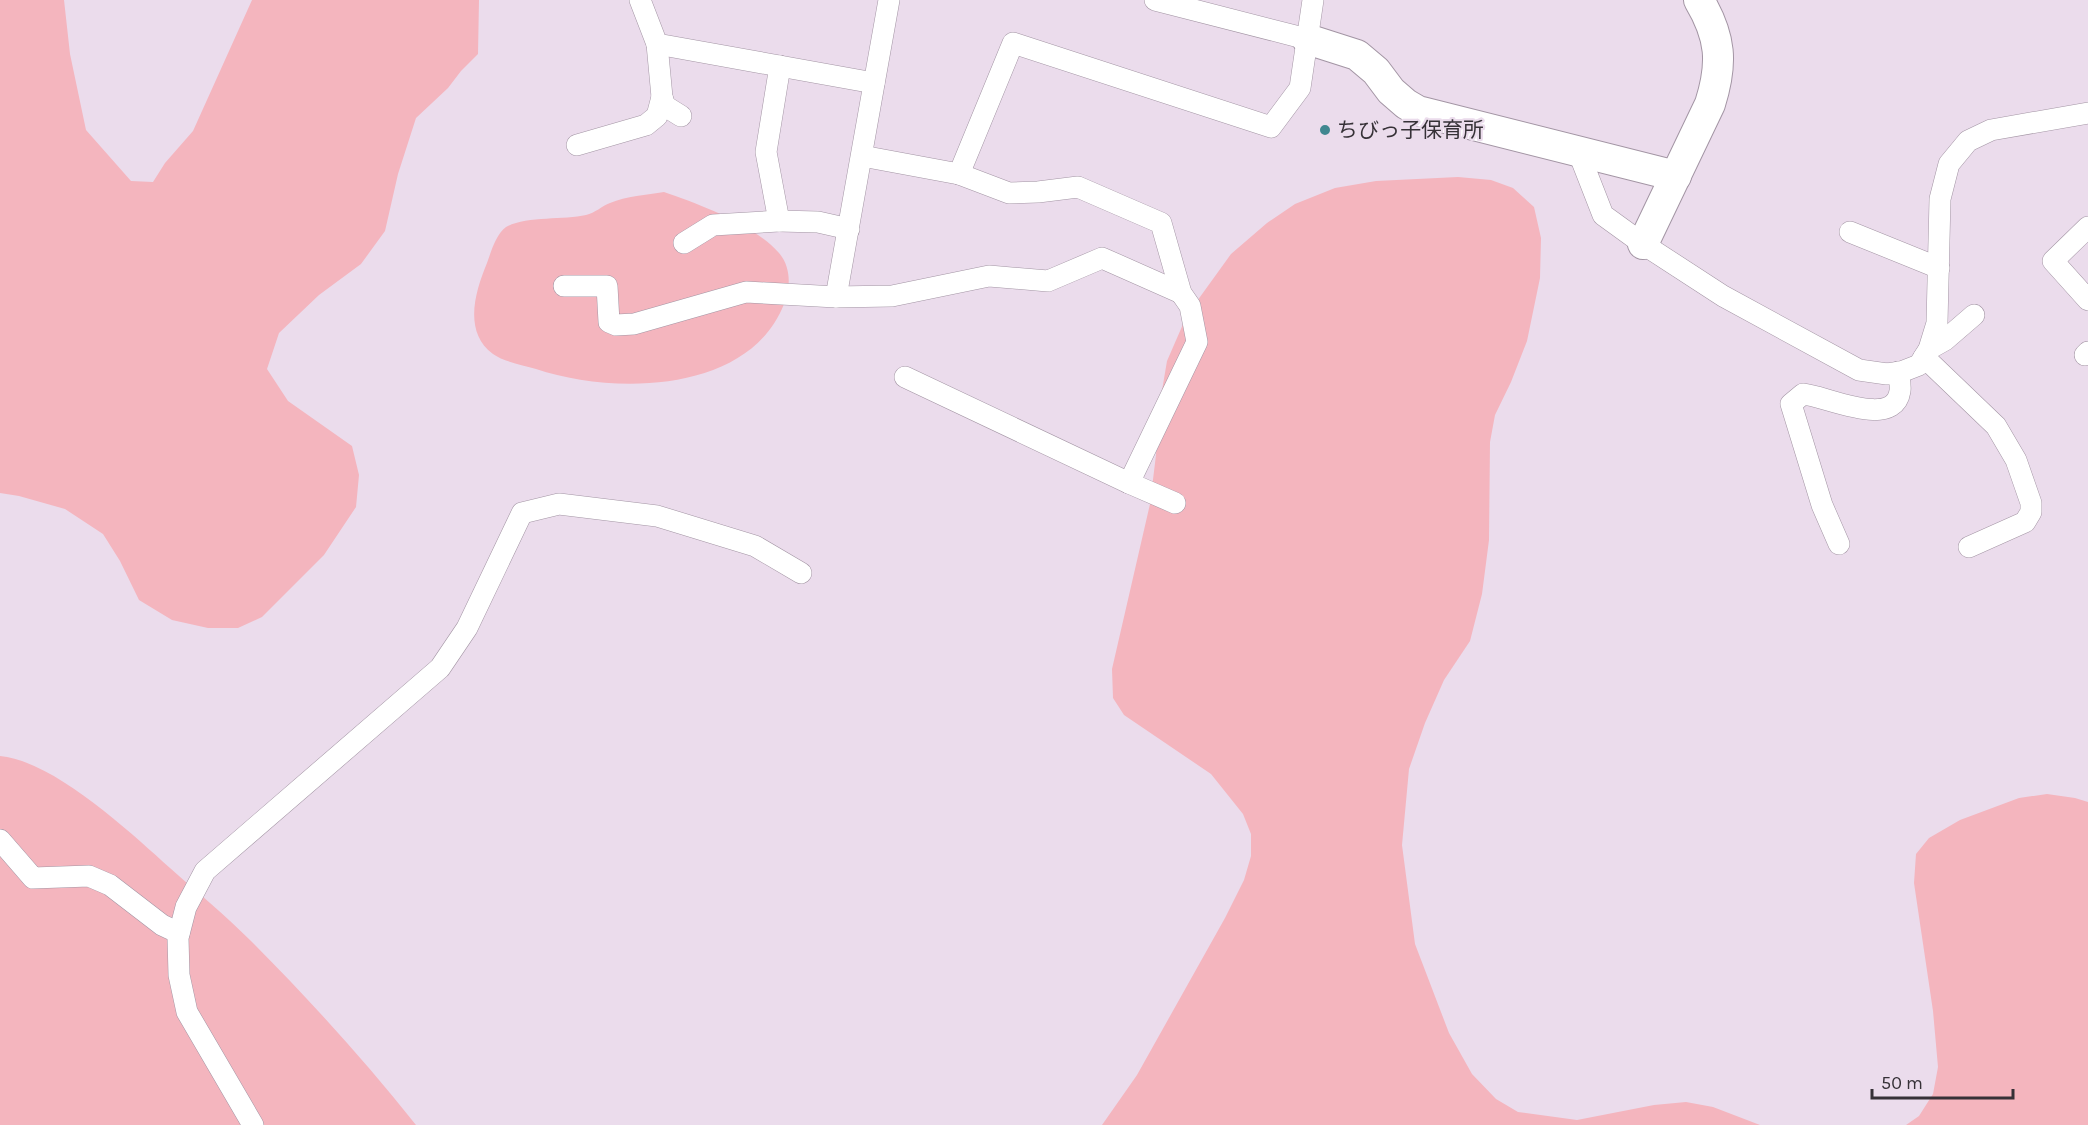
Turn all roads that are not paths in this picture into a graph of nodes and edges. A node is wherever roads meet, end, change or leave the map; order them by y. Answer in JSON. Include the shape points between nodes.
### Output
{"nodes":[{"id":1,"x":640,"y":0,"type":"edge"},
{"id":2,"x":889,"y":0,"type":"edge"},
{"id":3,"x":1155,"y":0,"type":"edge"},
{"id":4,"x":1313,"y":0,"type":"edge"},
{"id":5,"x":1700,"y":0,"type":"edge"},
{"id":6,"x":1307,"y":39,"type":"junction"},
{"id":7,"x":657,"y":44,"type":"junction"},
{"id":8,"x":780,"y":66,"type":"junction"},
{"id":9,"x":874,"y":83,"type":"junction"},
{"id":10,"x":662,"y":97,"type":"junction"},
{"id":11,"x":2088,"y":113,"type":"edge"},
{"id":12,"x":681,"y":116,"type":"dead end"},
{"id":13,"x":577,"y":145,"type":"dead end"},
{"id":14,"x":1578,"y":151,"type":"junction"},
{"id":15,"x":862,"y":156,"type":"junction"},
{"id":16,"x":959,"y":174,"type":"junction"},
{"id":17,"x":1676,"y":176,"type":"junction"},
{"id":18,"x":779,"y":220,"type":"junction"},
{"id":19,"x":2088,"y":227,"type":"edge"},
{"id":20,"x":849,"y":229,"type":"junction"},
{"id":21,"x":1850,"y":232,"type":"dead end"},
{"id":22,"x":684,"y":243,"type":"dead end"},
{"id":23,"x":1643,"y":244,"type":"junction"},
{"id":24,"x":1939,"y":268,"type":"junction"},
{"id":25,"x":564,"y":286,"type":"dead end"},
{"id":26,"x":1181,"y":293,"type":"junction"},
{"id":27,"x":836,"y":297,"type":"junction"},
{"id":28,"x":2088,"y":300,"type":"edge"},
{"id":29,"x":1974,"y":315,"type":"dead end"},
{"id":30,"x":1926,"y":353,"type":"junction"},
{"id":31,"x":1898,"y":372,"type":"junction"},
{"id":32,"x":905,"y":378,"type":"dead end"},
{"id":33,"x":1129,"y":483,"type":"junction"},
{"id":34,"x":1174,"y":503,"type":"dead end"},
{"id":35,"x":1839,"y":544,"type":"dead end"},
{"id":36,"x":1969,"y":547,"type":"dead end"},
{"id":37,"x":801,"y":573,"type":"dead end"},
{"id":38,"x":0,"y":840,"type":"edge"},
{"id":39,"x":180,"y":933,"type":"junction"},
{"id":40,"x":253,"y":1125,"type":"edge"}],
"edges":[{"from":1,"to":7,"type":"street"},
{"from":2,"to":9,"type":"street"},
{"from":3,"to":6,"type":"street"},
{"from":4,"to":6,"type":"street"},
{"from":5,"to":17,"type":"street","via":[[1717,40],[1717,83]]},
{"from":6,"to":14,"type":"street","via":[[1357,56],[1376,71],[1390,91],[1418,111]]},
{"from":6,"to":16,"type":"street","via":[[1300,88],[1271,127],[1013,43]]},
{"from":7,"to":8,"type":"street"},
{"from":7,"to":10,"type":"street"},
{"from":8,"to":9,"type":"street"},
{"from":8,"to":18,"type":"street","via":[[766,152]]},
{"from":9,"to":15,"type":"street"},
{"from":10,"to":12,"type":"street","via":[[665,106]]},
{"from":10,"to":13,"type":"street","via":[[657,116],[646,125]]},
{"from":11,"to":24,"type":"street","via":[[1990,130],[1968,141],[1949,164],[1940,199]]},
{"from":14,"to":17,"type":"street"},
{"from":14,"to":23,"type":"street","via":[[1603,215]]},
{"from":15,"to":16,"type":"street"},
{"from":15,"to":20,"type":"street"},
{"from":16,"to":26,"type":"street","via":[[1009,192],[1078,187],[1161,223]]},
{"from":17,"to":23,"type":"street"},
{"from":18,"to":20,"type":"street"},
{"from":18,"to":22,"type":"street","via":[[712,225]]},
{"from":19,"to":28,"type":"street","via":[[2053,261]]},
{"from":20,"to":27,"type":"street"},
{"from":21,"to":24,"type":"street"},
{"from":23,"to":31,"type":"street","via":[[1723,296],[1860,370]]},
{"from":24,"to":30,"type":"street","via":[[1937,323]]},
{"from":25,"to":27,"type":"street","via":[[607,286],[609,322],[616,325],[634,324],[746,292]]},
{"from":26,"to":27,"type":"street","via":[[1102,258],[1048,281],[989,276],[892,296]]},
{"from":26,"to":33,"type":"street","via":[[1190,306],[1197,342]]},
{"from":29,"to":30,"type":"street"},
{"from":30,"to":31,"type":"street","via":[[1919,365]]},
{"from":30,"to":36,"type":"street","via":[[1996,426],[2016,460],[2031,503],[2025,522]]},
{"from":31,"to":35,"type":"street","via":[[1900,390],[1890,407],[1876,411],[1803,394],[1791,404],[1822,505]]},
{"from":32,"to":33,"type":"street"},
{"from":33,"to":34,"type":"street"},
{"from":37,"to":39,"type":"street","via":[[755,546],[657,516],[559,504],[522,513],[467,628],[440,668],[205,871],[186,907]]},
{"from":38,"to":39,"type":"street","via":[[33,878],[89,876],[110,885],[162,925]]},
{"from":39,"to":40,"type":"street","via":[[180,975],[186,1012]]}]}
